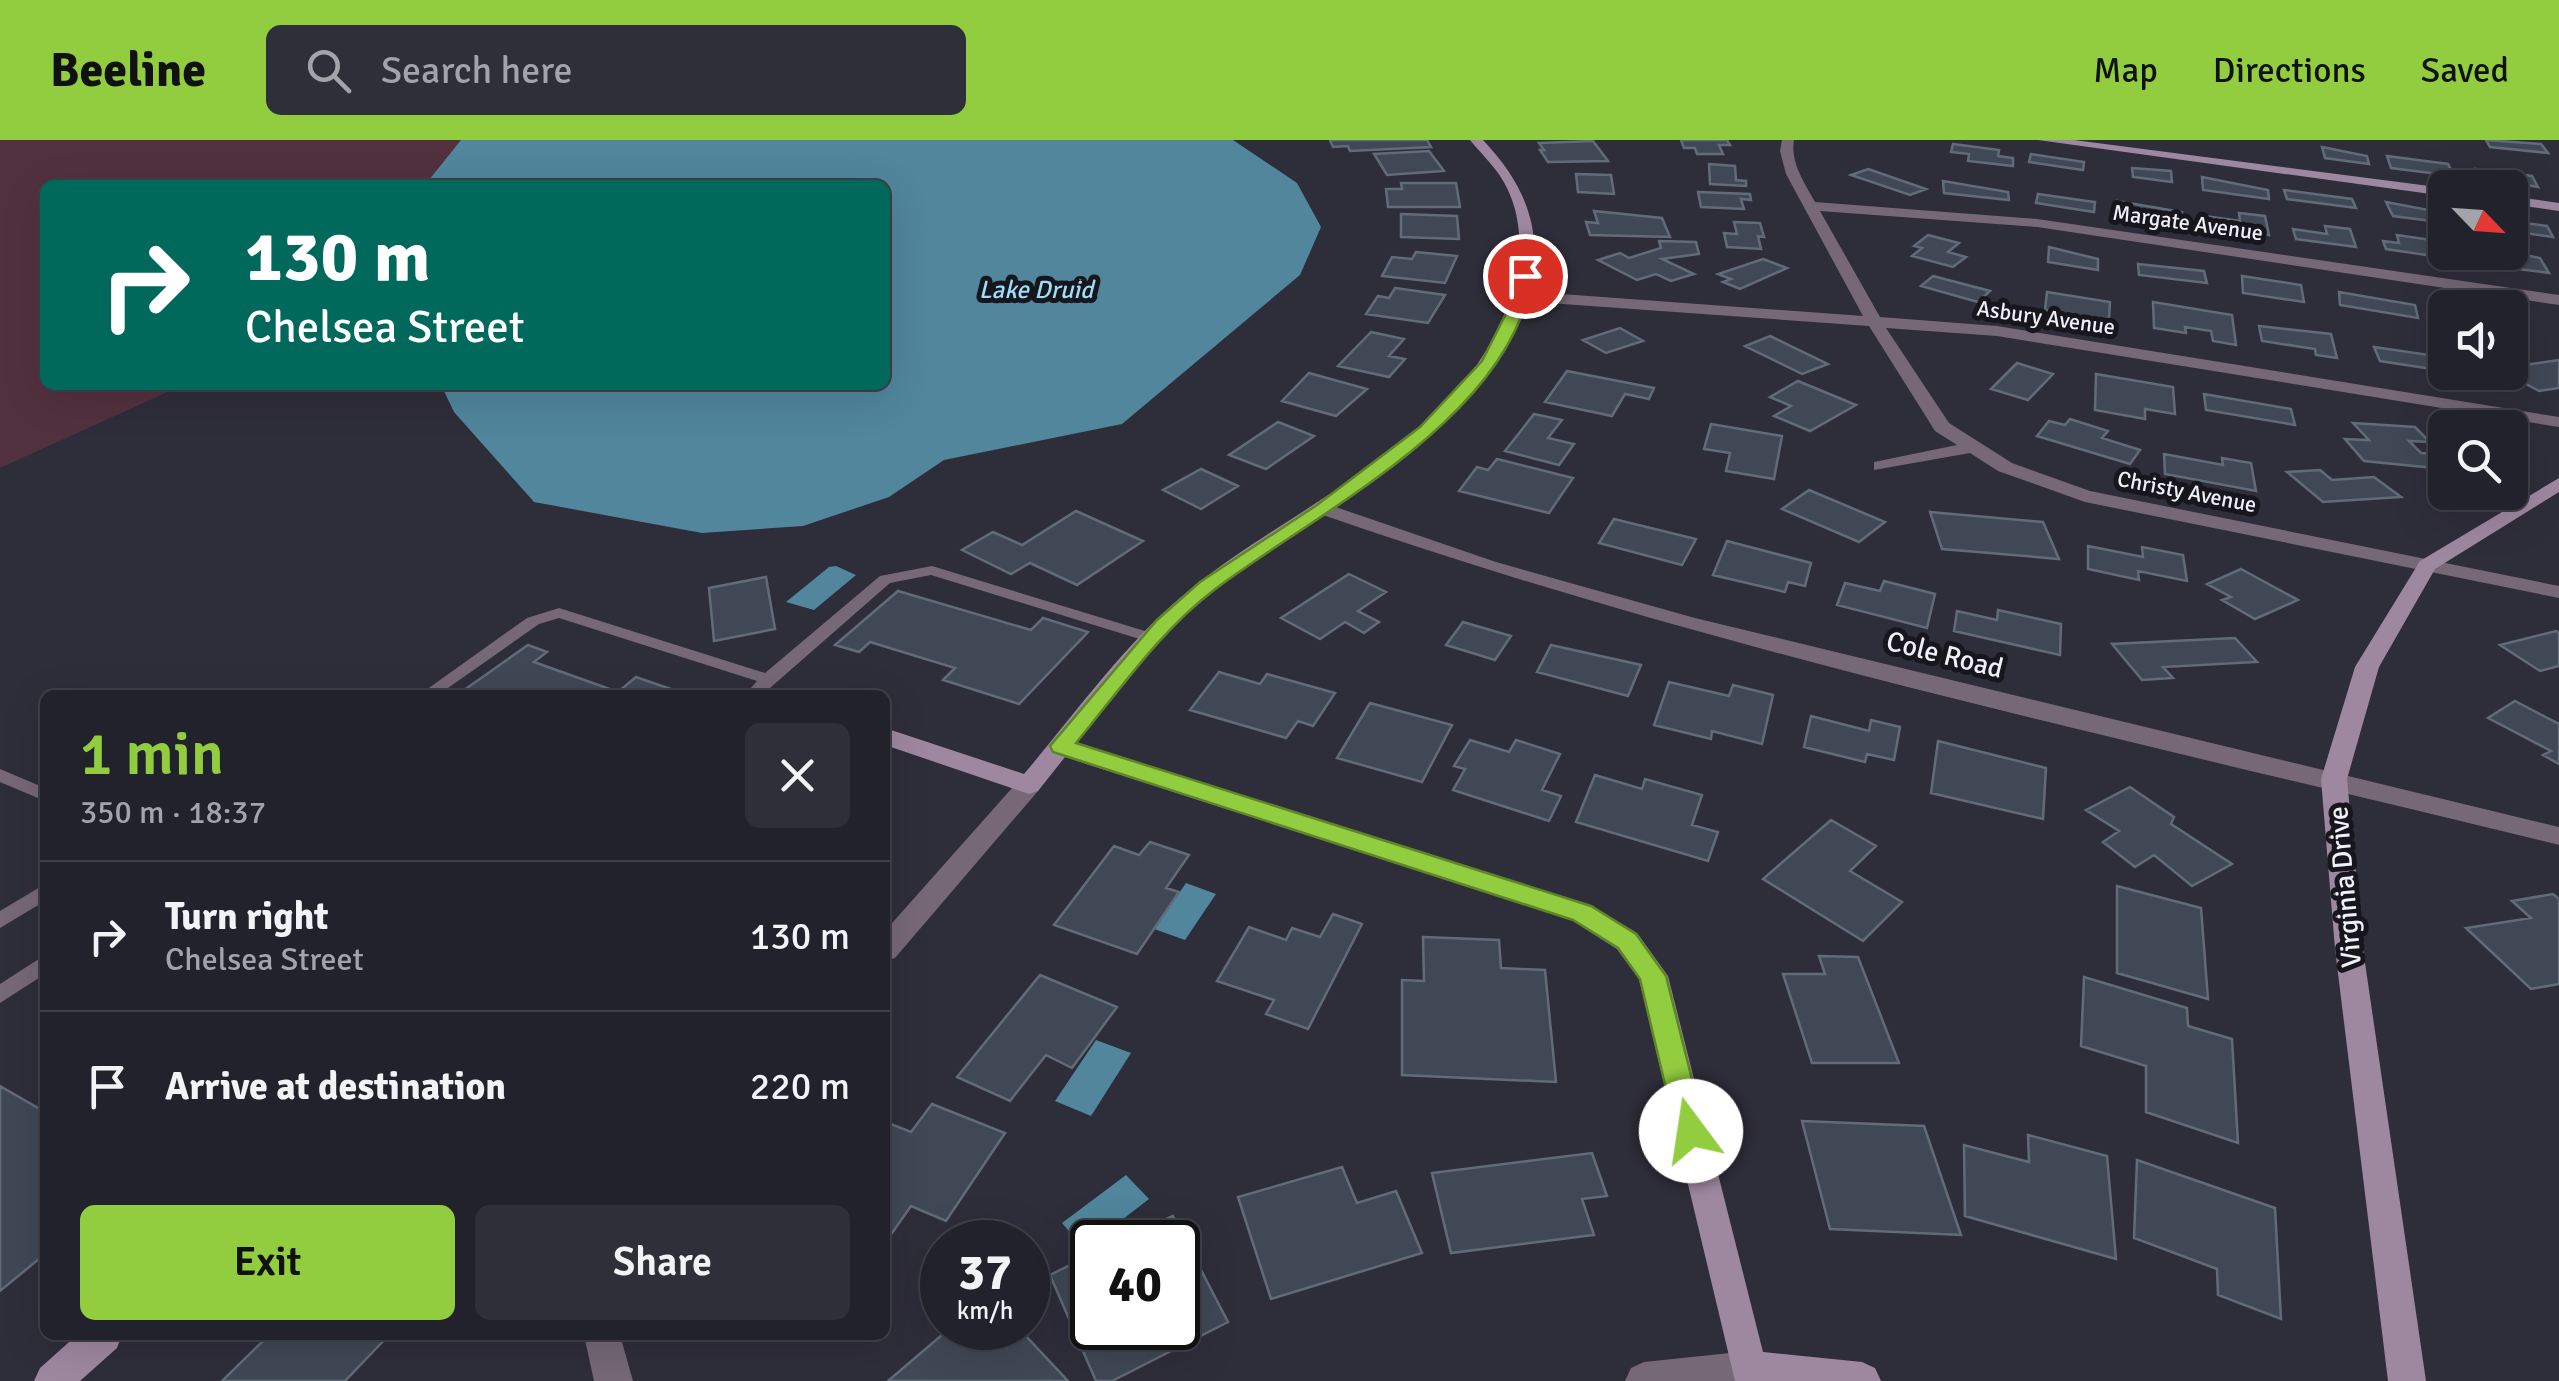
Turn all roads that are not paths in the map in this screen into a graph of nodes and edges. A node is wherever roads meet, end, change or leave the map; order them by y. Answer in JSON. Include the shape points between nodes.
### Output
{"nodes":[{"id":1,"x":1476,"y":140,"type":"edge"},
{"id":2,"x":1788,"y":140,"type":"edge"},
{"id":3,"x":2044,"y":140,"type":"edge"},
{"id":4,"x":2428,"y":190,"type":"edge"},
{"id":5,"x":2528,"y":203,"type":"edge"},
{"id":6,"x":1810,"y":206,"type":"junction"},
{"id":7,"x":2559,"y":207,"type":"edge"},
{"id":8,"x":1522,"y":296,"type":"junction"},
{"id":9,"x":2559,"y":300,"type":"edge"},
{"id":10,"x":1874,"y":322,"type":"junction"},
{"id":11,"x":2559,"y":422,"type":"edge"},
{"id":12,"x":1973,"y":447,"type":"junction"},
{"id":13,"x":1881,"y":466,"type":"dead end"},
{"id":14,"x":2559,"y":484,"type":"edge"},
{"id":15,"x":1324,"y":509,"type":"junction"},
{"id":16,"x":2427,"y":565,"type":"junction"},
{"id":17,"x":2559,"y":592,"type":"edge"},
{"id":18,"x":1152,"y":638,"type":"junction"},
{"id":19,"x":768,"y":678,"type":"junction"},
{"id":20,"x":434,"y":690,"type":"edge"},
{"id":21,"x":757,"y":690,"type":"edge"},
{"id":22,"x":890,"y":738,"type":"edge"},
{"id":23,"x":1061,"y":746,"type":"junction"},
{"id":24,"x":0,"y":775,"type":"edge"},
{"id":25,"x":2334,"y":779,"type":"junction"},
{"id":26,"x":1029,"y":785,"type":"junction"},
{"id":27,"x":40,"y":793,"type":"edge"},
{"id":28,"x":2559,"y":836,"type":"edge"},
{"id":29,"x":40,"y":894,"type":"edge"},
{"id":30,"x":0,"y":921,"type":"edge"},
{"id":31,"x":890,"y":944,"type":"edge"},
{"id":32,"x":40,"y":966,"type":"edge"},
{"id":33,"x":0,"y":994,"type":"edge"},
{"id":34,"x":98,"y":1340,"type":"edge"},
{"id":35,"x":603,"y":1340,"type":"edge"},
{"id":36,"x":1749,"y":1370,"type":"junction"},
{"id":37,"x":53,"y":1381,"type":"edge"},
{"id":38,"x":614,"y":1381,"type":"edge"},
{"id":39,"x":1644,"y":1381,"type":"edge"},
{"id":40,"x":1862,"y":1381,"type":"edge"},
{"id":41,"x":2406,"y":1381,"type":"edge"}],
"edges":[{"from":1,"to":8,"type":"street","via":[[1506,173],[1520,201],[1528,255]]},
{"from":2,"to":6,"type":"street","name":"Christy Avenue","via":[[1792,174]]},
{"from":3,"to":4,"type":"street"},
{"from":5,"to":7,"type":"street"},
{"from":6,"to":9,"type":"street","name":"Margate Avenue","via":[[2038,223]]},
{"from":6,"to":10,"type":"street","name":"Christy Avenue"},
{"from":8,"to":10,"type":"street","name":"Asbury Avenue"},
{"from":8,"to":15,"type":"street","via":[[1489,363],[1426,430]]},
{"from":10,"to":11,"type":"street","name":"Asbury Avenue","via":[[2046,338]]},
{"from":10,"to":12,"type":"street","name":"Christy Avenue","via":[[1942,427]]},
{"from":12,"to":13,"type":"street"},
{"from":12,"to":16,"type":"street","name":"Christy Avenue","via":[[2005,467],[2086,496]]},
{"from":14,"to":16,"type":"street","name":"Virginia Drive"},
{"from":15,"to":18,"type":"street","via":[[1206,586]]},
{"from":15,"to":25,"type":"street","name":"Cole Road","via":[[1489,566],[1688,623]]},
{"from":16,"to":17,"type":"street","name":"Christy Avenue"},
{"from":16,"to":25,"type":"street","name":"Virginia Drive","via":[[2368,667]]},
{"from":18,"to":19,"type":"lane","via":[[932,570],[885,579]]},
{"from":18,"to":23,"type":"street"},
{"from":19,"to":20,"type":"lane","via":[[559,613],[533,621]]},
{"from":19,"to":21,"type":"lane"},
{"from":22,"to":26,"type":"street"},
{"from":23,"to":26,"type":"street"},
{"from":23,"to":36,"type":"street","via":[[1582,913],[1627,941],[1653,976]]},
{"from":24,"to":27,"type":"lane"},
{"from":25,"to":28,"type":"street","name":"Cole Road"},
{"from":25,"to":41,"type":"street","name":"Virginia Drive","via":[[2349,948]]},
{"from":26,"to":31,"type":"street"},
{"from":29,"to":30,"type":"lane"},
{"from":32,"to":33,"type":"lane"},
{"from":34,"to":37,"type":"street"},
{"from":35,"to":38,"type":"street"},
{"from":36,"to":39,"type":"street"},
{"from":36,"to":40,"type":"street"}]}
